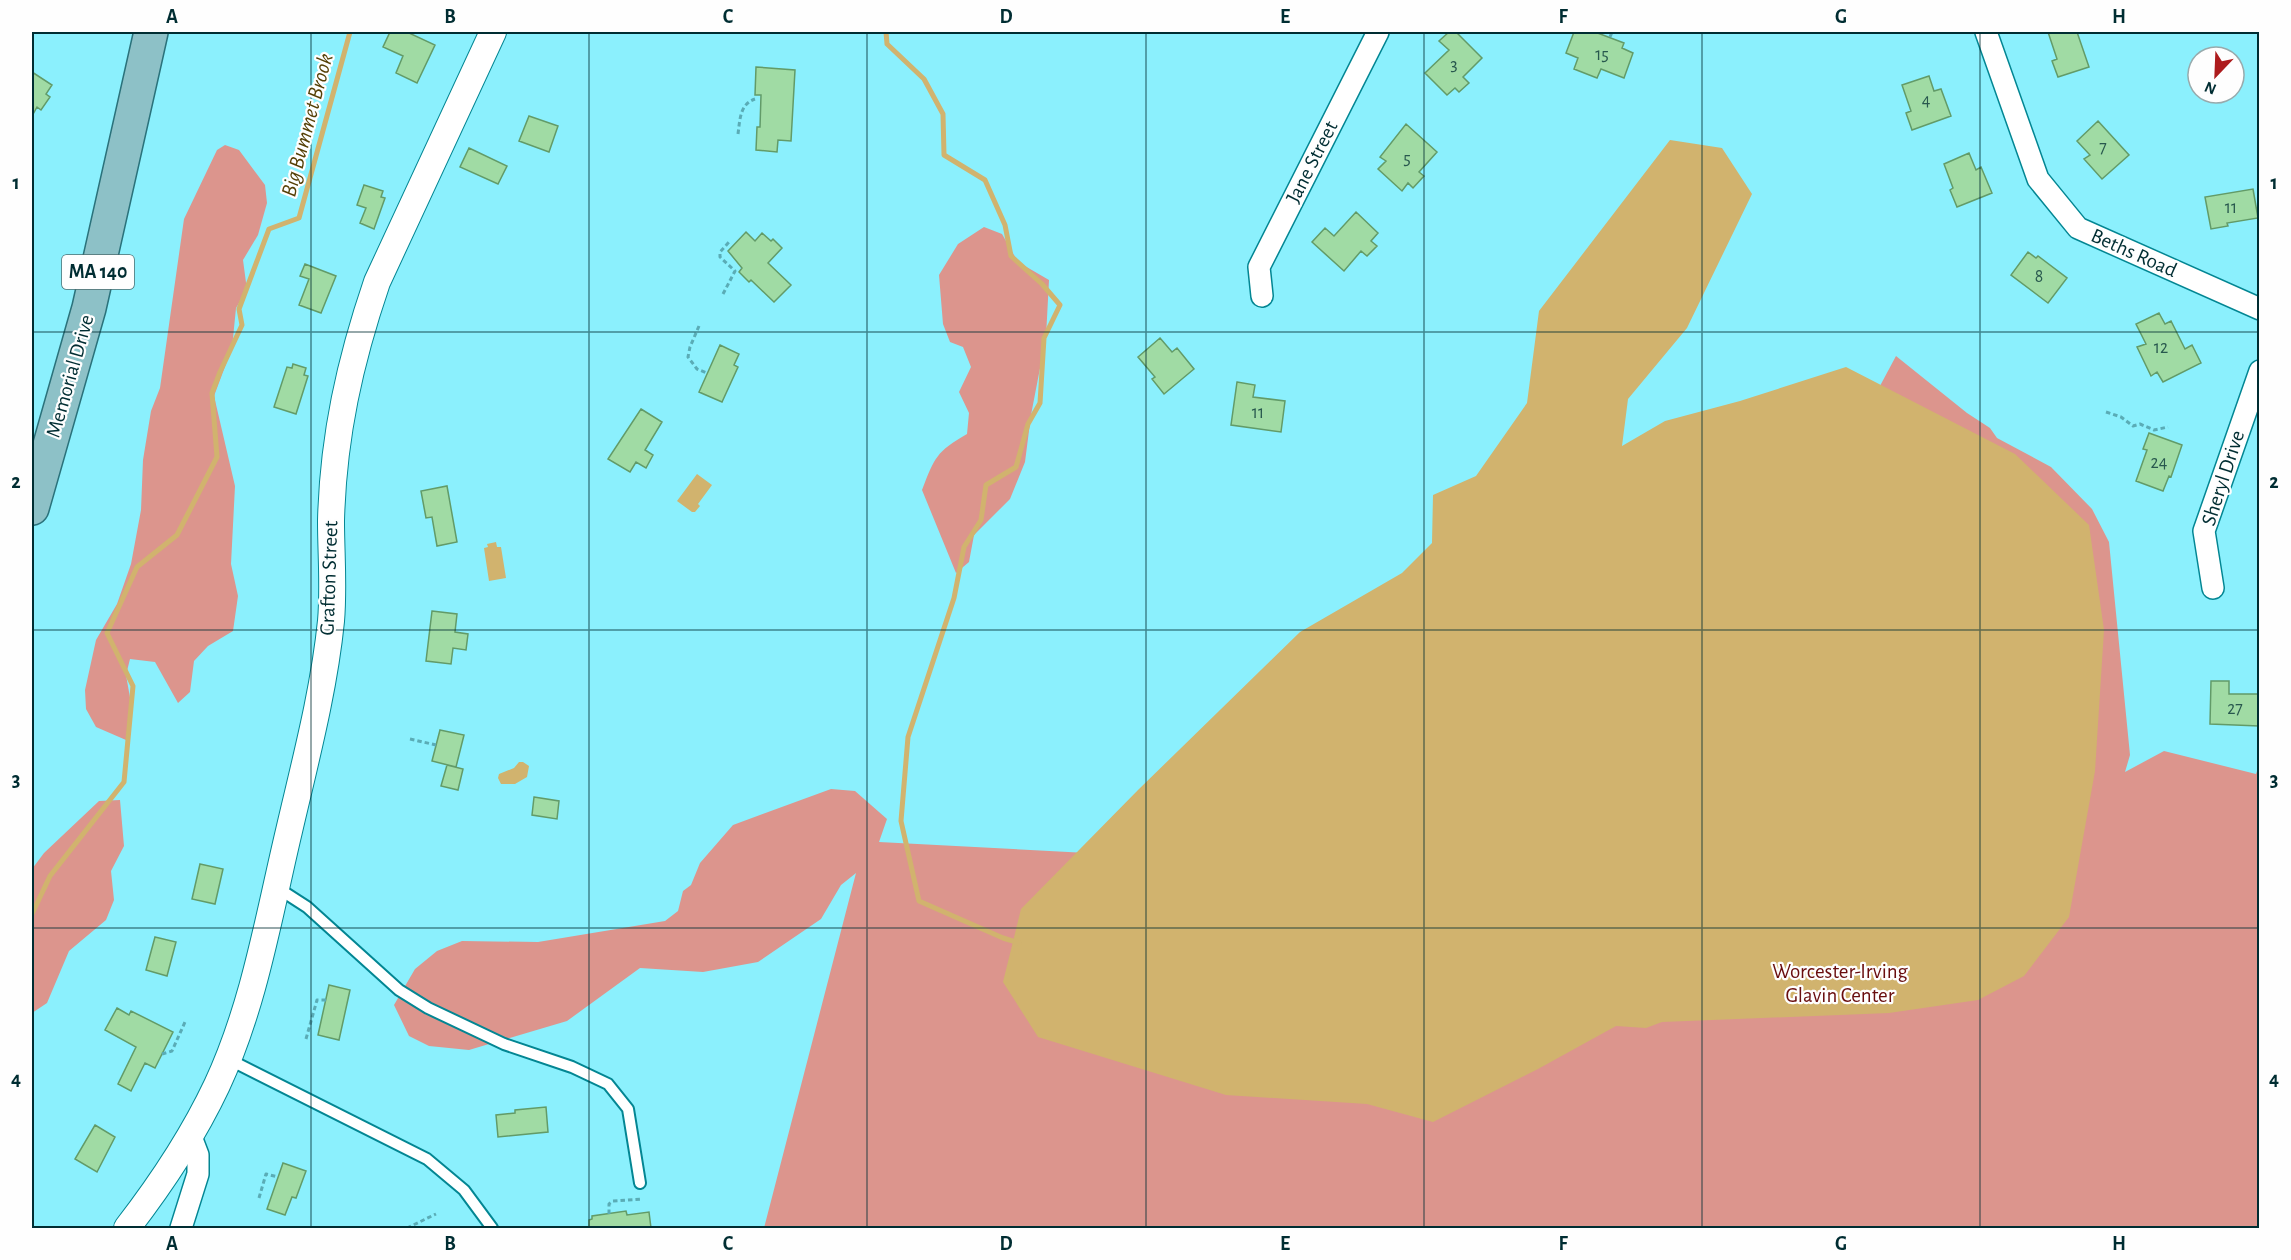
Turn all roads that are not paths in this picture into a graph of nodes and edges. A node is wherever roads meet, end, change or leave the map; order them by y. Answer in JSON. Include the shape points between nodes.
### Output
{"nodes":[{"id":1,"x":151,"y":32,"type":"edge"},
{"id":2,"x":493,"y":32,"type":"edge"},
{"id":3,"x":1378,"y":32,"type":"edge"},
{"id":4,"x":1986,"y":32,"type":"edge"},
{"id":5,"x":1262,"y":296,"type":"dead end"},
{"id":6,"x":2259,"y":309,"type":"edge"},
{"id":7,"x":2259,"y":370,"type":"edge"},
{"id":8,"x":32,"y":508,"type":"edge"},
{"id":9,"x":2213,"y":588,"type":"dead end"},
{"id":10,"x":275,"y":887,"type":"junction"},
{"id":11,"x":228,"y":1059,"type":"junction"},
{"id":12,"x":190,"y":1134,"type":"junction"},
{"id":13,"x":640,"y":1183,"type":"dead end"},
{"id":14,"x":127,"y":1228,"type":"edge"},
{"id":15,"x":181,"y":1228,"type":"edge"},
{"id":16,"x":492,"y":1228,"type":"edge"}],
"edges":[{"from":1,"to":8,"type":"main road","name":"Memorial Drive","number":"MA 140","via":[[89,308]]},
{"from":2,"to":10,"type":"street","name":"Grafton Street","via":[[377,282],[345,391],[331,522],[330,624],[312,728]]},
{"from":3,"to":5,"type":"street","name":"Jane Street","via":[[1259,267]]},
{"from":4,"to":6,"type":"street","name":"Beths Road","via":[[2038,179],[2078,228]]},
{"from":7,"to":9,"type":"street","name":"Sheryl Drive","via":[[2204,531]]},
{"from":10,"to":11,"type":"street","name":"Grafton Street"},
{"from":10,"to":13,"type":"lane","via":[[307,907],[399,990],[428,1008],[504,1044],[608,1084],[628,1109]]},
{"from":11,"to":12,"type":"street","name":"Grafton Street"},
{"from":11,"to":16,"type":"lane","via":[[427,1159],[464,1190]]},
{"from":12,"to":14,"type":"street","name":"Grafton Street"},
{"from":12,"to":15,"type":"street","via":[[198,1155],[198,1174]]}]}
